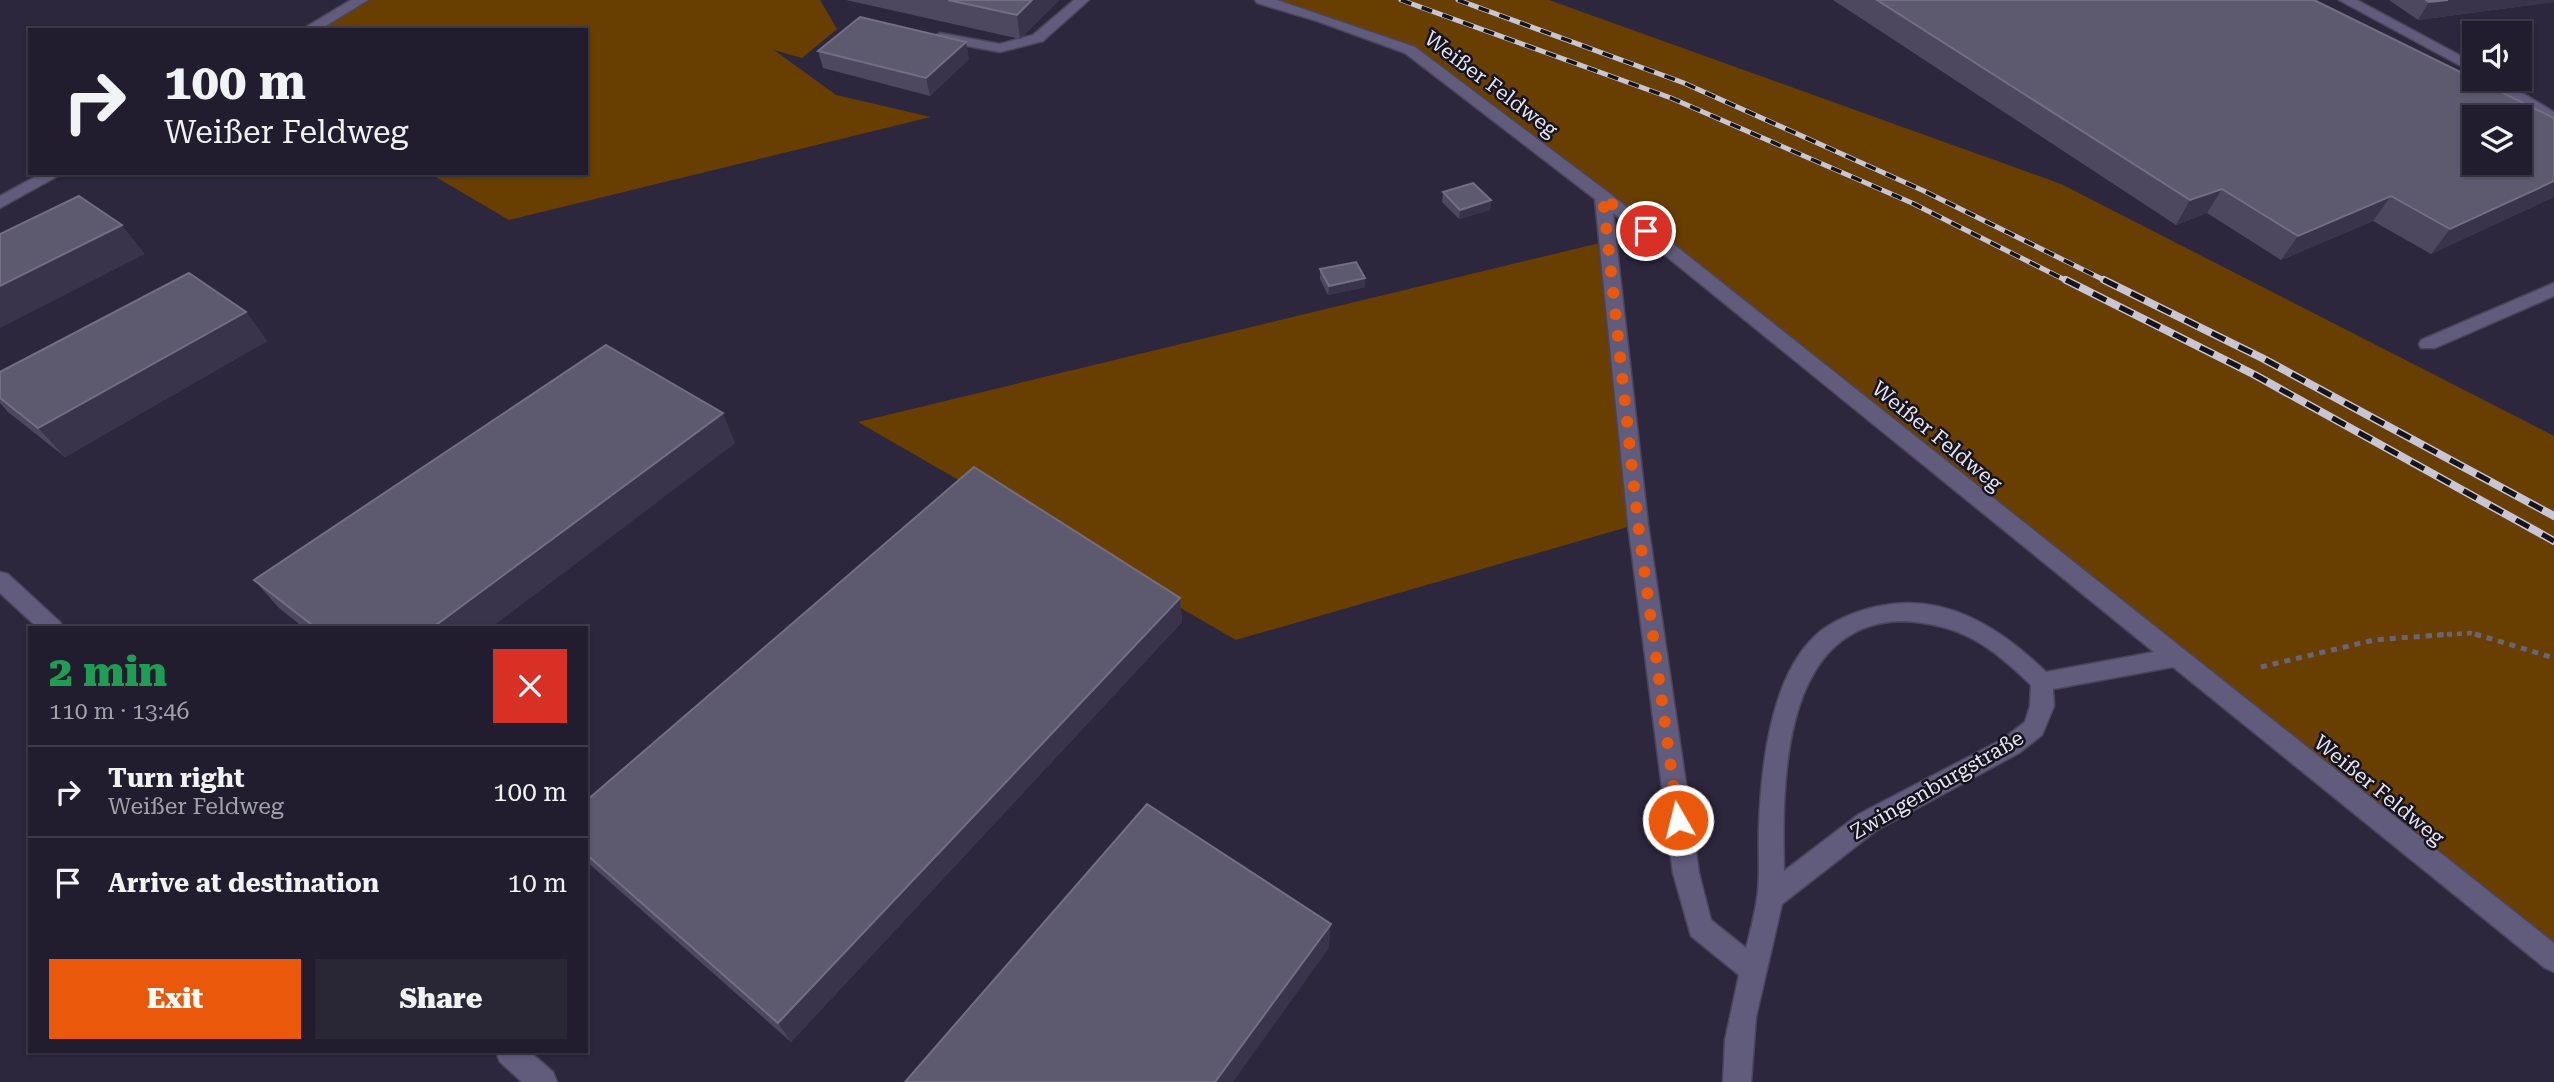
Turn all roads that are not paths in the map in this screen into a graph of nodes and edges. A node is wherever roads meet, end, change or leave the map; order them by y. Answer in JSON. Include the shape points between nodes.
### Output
{"nodes":[{"id":1,"x":361,"y":0,"type":"edge"},
{"id":2,"x":1082,"y":0,"type":"edge"},
{"id":3,"x":1262,"y":0,"type":"edge"},
{"id":4,"x":2346,"y":0,"type":"edge"},
{"id":5,"x":312,"y":28,"type":"edge"},
{"id":6,"x":933,"y":36,"type":"edge"},
{"id":7,"x":2462,"y":62,"type":"edge"},
{"id":8,"x":2508,"y":91,"type":"edge"},
{"id":9,"x":2554,"y":119,"type":"edge"},
{"id":10,"x":51,"y":175,"type":"edge"},
{"id":11,"x":1603,"y":197,"type":"junction"},
{"id":12,"x":0,"y":203,"type":"edge"},
{"id":13,"x":2554,"y":289,"type":"edge"},
{"id":14,"x":2428,"y":344,"type":"dead end"},
{"id":15,"x":0,"y":580,"type":"edge"},
{"id":16,"x":50,"y":626,"type":"edge"},
{"id":17,"x":2175,"y":657,"type":"junction"},
{"id":18,"x":2042,"y":682,"type":"junction"},
{"id":19,"x":1770,"y":898,"type":"junction"},
{"id":20,"x":2554,"y":959,"type":"edge"},
{"id":21,"x":1754,"y":970,"type":"junction"},
{"id":22,"x":511,"y":1053,"type":"edge"},
{"id":23,"x":543,"y":1082,"type":"edge"},
{"id":24,"x":1737,"y":1082,"type":"edge"}],
"edges":[{"from":1,"to":5,"type":"street"},
{"from":2,"to":6,"type":"street","via":[[1038,38],[1000,48]]},
{"from":3,"to":11,"type":"street","name":"Weißer Feldweg","via":[[1410,50]]},
{"from":4,"to":7,"type":"street"},
{"from":8,"to":9,"type":"street"},
{"from":10,"to":12,"type":"street"},
{"from":11,"to":17,"type":"street","name":"Weißer Feldweg"},
{"from":11,"to":21,"type":"street","via":[[1638,524],[1686,873],[1700,926]]},
{"from":13,"to":14,"type":"street"},
{"from":15,"to":16,"type":"street"},
{"from":17,"to":18,"type":"street"},
{"from":17,"to":20,"type":"street","name":"Weißer Feldweg"},
{"from":18,"to":19,"type":"street","name":"Zwingenburgstraße","via":[[2042,706],[2034,729],[1966,772],[1868,822]]},
{"from":18,"to":19,"type":"street","via":[[1990,636],[1958,620],[1922,612],[1886,612],[1853,624],[1824,642],[1803,670],[1777,754]]},
{"from":19,"to":21,"type":"street"},
{"from":21,"to":24,"type":"street","via":[[1740,1034]]},
{"from":22,"to":23,"type":"street"}]}
